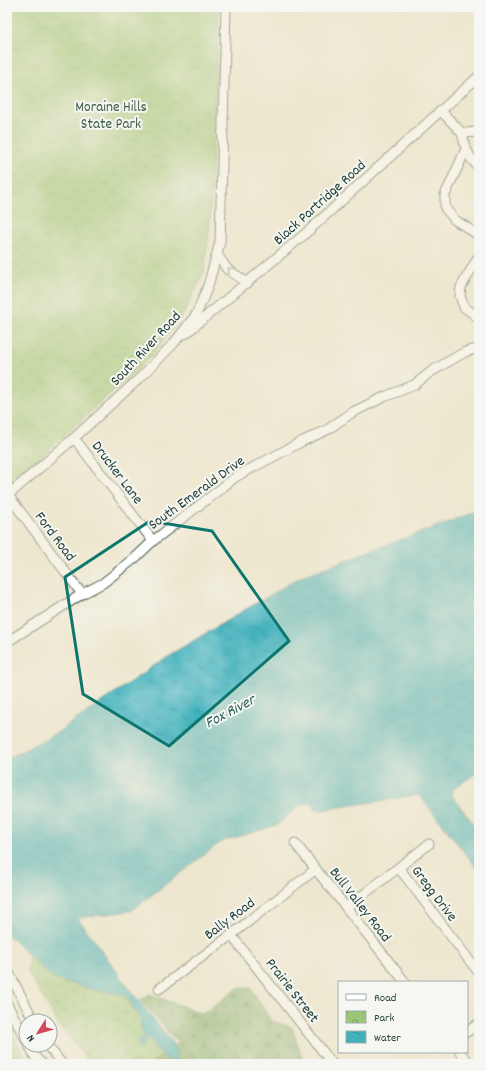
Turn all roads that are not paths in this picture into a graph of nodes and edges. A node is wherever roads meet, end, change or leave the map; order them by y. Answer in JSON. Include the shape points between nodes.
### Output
{"nodes":[{"id":1,"x":226,"y":7,"type":"edge"},
{"id":2,"x":479,"y":76,"type":"edge"},
{"id":3,"x":441,"y":111,"type":"junction"},
{"id":4,"x":479,"y":132,"type":"edge"},
{"id":5,"x":462,"y":133,"type":"junction"},
{"id":6,"x":466,"y":149,"type":"junction"},
{"id":7,"x":479,"y":167,"type":"edge"},
{"id":8,"x":479,"y":236,"type":"edge"},
{"id":9,"x":217,"y":254,"type":"junction"},
{"id":10,"x":479,"y":256,"type":"edge"},
{"id":11,"x":248,"y":283,"type":"junction"},
{"id":12,"x":479,"y":318,"type":"edge"},
{"id":13,"x":174,"y":344,"type":"junction"},
{"id":14,"x":476,"y":349,"type":"dead end"},
{"id":15,"x":74,"y":438,"type":"junction"},
{"id":16,"x":8,"y":496,"type":"edge"},
{"id":17,"x":153,"y":541,"type":"junction"},
{"id":18,"x":82,"y":594,"type":"junction"},
{"id":19,"x":7,"y":642,"type":"edge"},
{"id":20,"x":295,"y":843,"type":"dead end"},
{"id":21,"x":429,"y":844,"type":"dead end"},
{"id":22,"x":398,"y":868,"type":"junction"},
{"id":23,"x":316,"y":869,"type":"junction"},
{"id":24,"x":346,"y":908,"type":"junction"},
{"id":25,"x":231,"y":935,"type":"junction"},
{"id":26,"x":7,"y":969,"type":"edge"},
{"id":27,"x":479,"y":973,"type":"edge"},
{"id":28,"x":404,"y":981,"type":"edge"},
{"id":29,"x":159,"y":989,"type":"dead end"},
{"id":30,"x":7,"y":1004,"type":"edge"},
{"id":31,"x":30,"y":1013,"type":"edge"},
{"id":32,"x":479,"y":1023,"type":"edge"},
{"id":33,"x":18,"y":1025,"type":"edge"},
{"id":34,"x":468,"y":1031,"type":"edge"},
{"id":35,"x":33,"y":1053,"type":"edge"},
{"id":36,"x":53,"y":1053,"type":"edge"},
{"id":37,"x":461,"y":1053,"type":"edge"},
{"id":38,"x":332,"y":1063,"type":"edge"},
{"id":39,"x":42,"y":1064,"type":"edge"},
{"id":40,"x":62,"y":1064,"type":"edge"},
{"id":41,"x":468,"y":1064,"type":"edge"}],
"edges":[{"from":1,"to":9,"type":"street","name":"South River Road","via":[[220,242]]},
{"from":2,"to":3,"type":"street","name":"Black Partridge Road"},
{"from":3,"to":5,"type":"street"},
{"from":3,"to":11,"type":"street","name":"Black Partridge Road"},
{"from":4,"to":5,"type":"street"},
{"from":5,"to":6,"type":"street"},
{"from":6,"to":7,"type":"street"},
{"from":6,"to":8,"type":"street","via":[[445,195],[445,208],[454,220]]},
{"from":11,"to":9,"type":"street","one_way":true,"via":[[227,269]]},
{"from":9,"to":13,"type":"street","name":"South River Road","via":[[208,286],[196,314]]},
{"from":10,"to":12,"type":"street","via":[[460,287],[464,307]]},
{"from":11,"to":13,"type":"street","name":"Black Partridge Road"},
{"from":13,"to":15,"type":"street","name":"South River Road"},
{"from":14,"to":17,"type":"street","name":"South Emerald Drive","via":[[465,352],[432,371],[414,385],[353,412],[328,430],[237,476]]},
{"from":15,"to":16,"type":"street","name":"South River Road"},
{"from":15,"to":17,"type":"street","name":"Drucker Lane"},
{"from":16,"to":18,"type":"street","name":"Ford Road"},
{"from":17,"to":18,"type":"street","name":"South Emerald Drive","via":[[103,583]]},
{"from":18,"to":19,"type":"street","name":"South Emerald Drive"},
{"from":20,"to":23,"type":"street","name":"Bull Valley Road"},
{"from":21,"to":22,"type":"street"},
{"from":22,"to":24,"type":"street"},
{"from":22,"to":27,"type":"street","name":"Gregg Drive"},
{"from":23,"to":24,"type":"street","name":"Bull Valley Road"},
{"from":23,"to":25,"type":"street","name":"Bally Road"},
{"from":24,"to":28,"type":"street","name":"Bull Valley Road"},
{"from":25,"to":29,"type":"street","name":"Bally Road"},
{"from":25,"to":38,"type":"street","name":"Prairie Street"},
{"from":26,"to":31,"type":"street"},
{"from":30,"to":33,"type":"street"},
{"from":32,"to":34,"type":"street"},
{"from":35,"to":39,"type":"street"},
{"from":36,"to":40,"type":"street"},
{"from":37,"to":41,"type":"street"}]}
